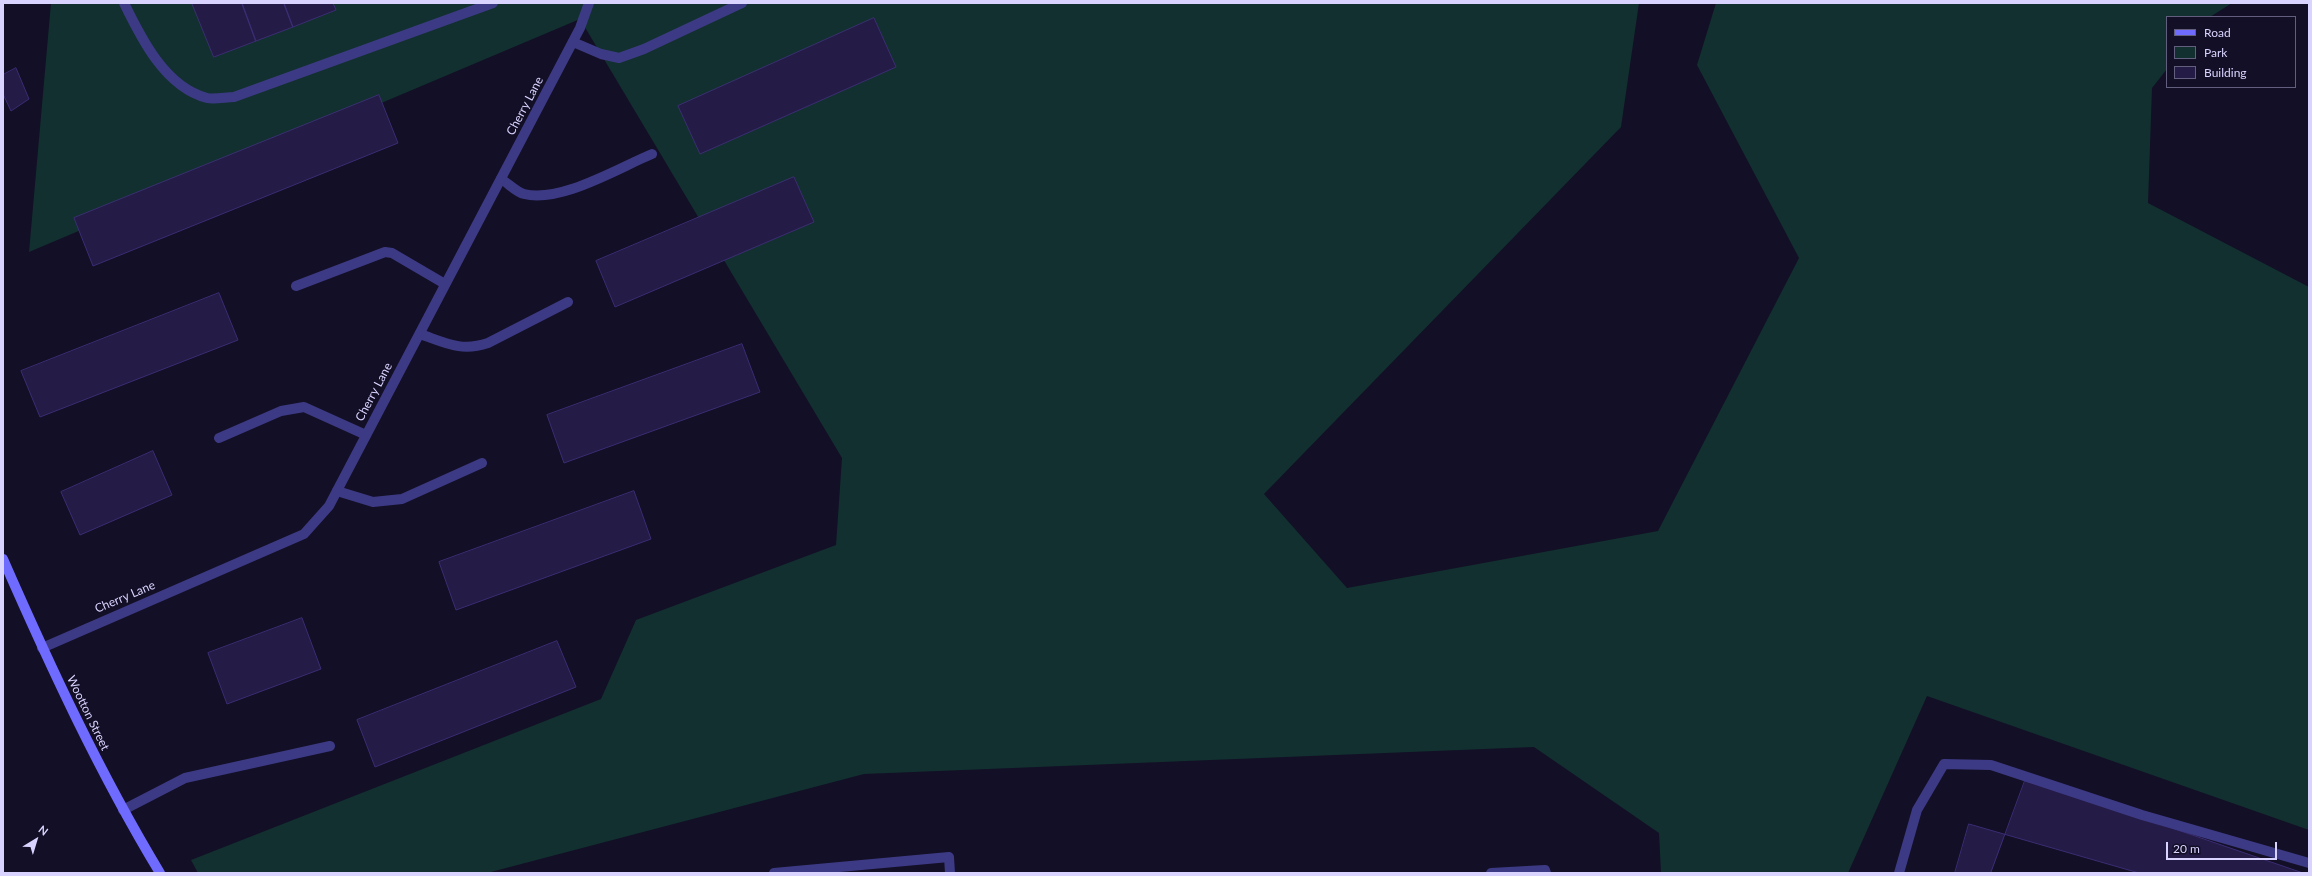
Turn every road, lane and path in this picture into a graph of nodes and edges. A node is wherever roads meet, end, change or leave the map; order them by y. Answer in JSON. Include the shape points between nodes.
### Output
{"nodes":[{"id":1,"x":124,"y":3,"type":"edge"},
{"id":2,"x":493,"y":3,"type":"edge"},
{"id":3,"x":589,"y":3,"type":"edge"},
{"id":4,"x":742,"y":3,"type":"edge"},
{"id":5,"x":573,"y":42,"type":"junction"},
{"id":6,"x":652,"y":154,"type":"dead end"},
{"id":7,"x":501,"y":179,"type":"junction"},
{"id":8,"x":445,"y":284,"type":"junction"},
{"id":9,"x":296,"y":286,"type":"dead end"},
{"id":10,"x":568,"y":302,"type":"dead end"},
{"id":11,"x":420,"y":334,"type":"junction"},
{"id":12,"x":366,"y":435,"type":"junction"},
{"id":13,"x":219,"y":438,"type":"dead end"},
{"id":14,"x":482,"y":463,"type":"dead end"},
{"id":15,"x":337,"y":491,"type":"junction"},
{"id":16,"x":3,"y":558,"type":"edge"},
{"id":17,"x":42,"y":648,"type":"junction"},
{"id":18,"x":330,"y":746,"type":"dead end"},
{"id":19,"x":123,"y":810,"type":"junction"},
{"id":20,"x":2309,"y":863,"type":"edge"},
{"id":21,"x":869,"y":869,"type":"edge"},
{"id":22,"x":160,"y":873,"type":"edge"},
{"id":23,"x":774,"y":873,"type":"edge"},
{"id":24,"x":950,"y":873,"type":"edge"},
{"id":25,"x":1491,"y":873,"type":"edge"},
{"id":26,"x":1546,"y":873,"type":"edge"},
{"id":27,"x":1899,"y":873,"type":"edge"}],
"edges":[{"from":1,"to":2,"type":"street","via":[[145,41],[169,74],[188,90],[208,99],[234,97]]},
{"from":3,"to":5,"type":"street","name":"Cherry Lane"},
{"from":4,"to":5,"type":"street","via":[[619,58],[601,54]]},
{"from":5,"to":7,"type":"street","name":"Cherry Lane"},
{"from":6,"to":7,"type":"street","via":[[551,195],[524,194]]},
{"from":7,"to":8,"type":"street","name":"Cherry Lane"},
{"from":8,"to":9,"type":"street","via":[[392,253],[385,252]]},
{"from":8,"to":11,"type":"street","name":"Cherry Lane"},
{"from":10,"to":11,"type":"street","via":[[474,348],[464,348]]},
{"from":11,"to":12,"type":"street","name":"Cherry Lane"},
{"from":12,"to":13,"type":"street","via":[[304,407],[281,411]]},
{"from":12,"to":15,"type":"street","name":"Cherry Lane"},
{"from":14,"to":15,"type":"street","via":[[402,499],[373,502]]},
{"from":15,"to":17,"type":"street","name":"Cherry Lane","via":[[329,506],[304,534]]},
{"from":16,"to":17,"type":"street","name":"Wootton Street"},
{"from":17,"to":19,"type":"street","name":"Wootton Street","via":[[77,723]]},
{"from":18,"to":19,"type":"street","via":[[184,778]]},
{"from":19,"to":22,"type":"street","name":"Wootton Street"},
{"from":20,"to":27,"type":"street","via":[[2142,814],[1991,765],[1944,764],[1917,810]]},
{"from":21,"to":23,"type":"street"},
{"from":21,"to":24,"type":"street","via":[[949,857]]},
{"from":25,"to":26,"type":"street","via":[[1545,870]]}]}
